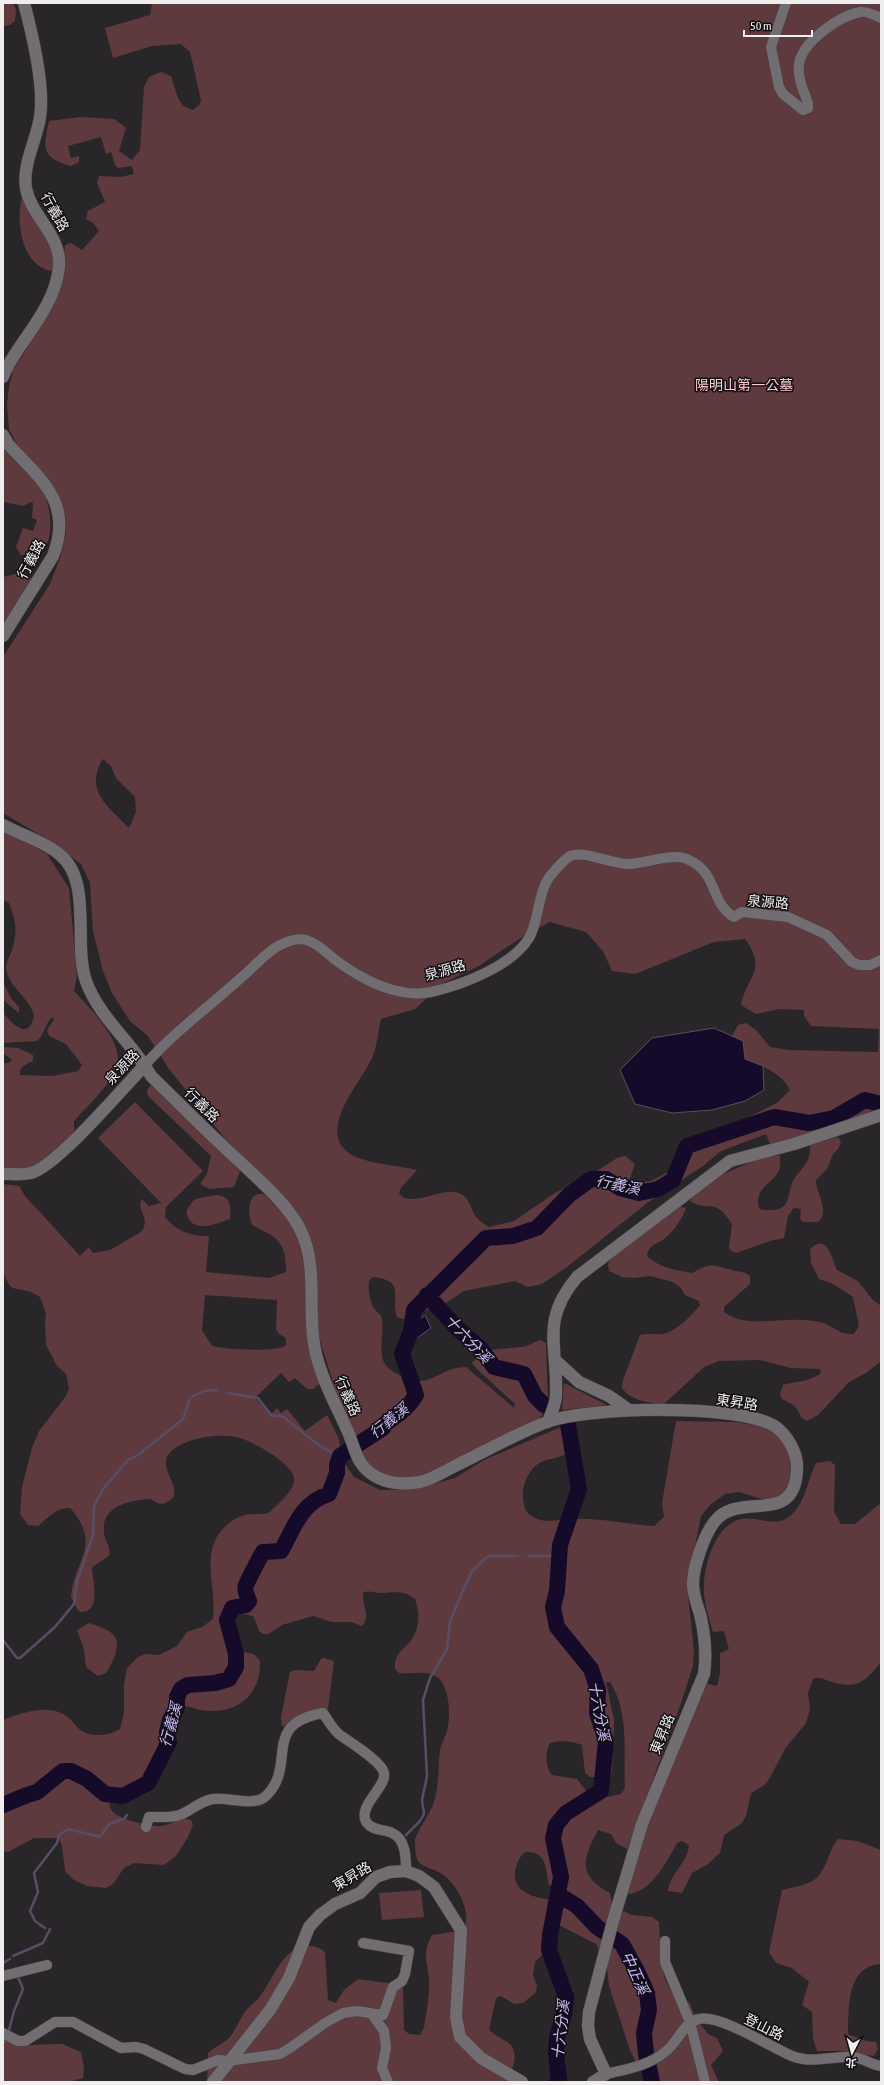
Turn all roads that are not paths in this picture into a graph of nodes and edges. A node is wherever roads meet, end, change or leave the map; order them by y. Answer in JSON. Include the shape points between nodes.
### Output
{"nodes":[{"id":1,"x":24,"y":3,"type":"edge"},
{"id":2,"x":786,"y":3,"type":"edge"},
{"id":3,"x":881,"y":18,"type":"edge"},
{"id":4,"x":3,"y":377,"type":"edge"},
{"id":5,"x":3,"y":435,"type":"edge"},
{"id":6,"x":3,"y":636,"type":"edge"},
{"id":7,"x":3,"y":825,"type":"edge"},
{"id":8,"x":881,"y":960,"type":"edge"},
{"id":9,"x":145,"y":1065,"type":"junction"},
{"id":10,"x":881,"y":1115,"type":"edge"},
{"id":11,"x":3,"y":1174,"type":"edge"},
{"id":12,"x":555,"y":1360,"type":"junction"},
{"id":13,"x":629,"y":1410,"type":"junction"},
{"id":14,"x":548,"y":1422,"type":"junction"},
{"id":15,"x":146,"y":1827,"type":"dead end"},
{"id":16,"x":406,"y":1871,"type":"junction"},
{"id":17,"x":665,"y":1941,"type":"dead end"},
{"id":18,"x":363,"y":1943,"type":"dead end"},
{"id":19,"x":47,"y":1966,"type":"dead end"},
{"id":20,"x":3,"y":1976,"type":"edge"},
{"id":21,"x":371,"y":2013,"type":"junction"},
{"id":22,"x":690,"y":2022,"type":"junction"},
{"id":23,"x":3,"y":2033,"type":"edge"},
{"id":24,"x":228,"y":2061,"type":"junction"},
{"id":25,"x":881,"y":2066,"type":"edge"},
{"id":26,"x":606,"y":2074,"type":"junction"},
{"id":27,"x":213,"y":2082,"type":"edge"},
{"id":28,"x":388,"y":2082,"type":"edge"},
{"id":29,"x":522,"y":2082,"type":"edge"},
{"id":30,"x":593,"y":2082,"type":"edge"},
{"id":31,"x":705,"y":2082,"type":"edge"}],
"edges":[{"from":1,"to":4,"type":"street","name":"行義路","via":[[37,69],[41,107],[37,136],[25,173],[25,187],[30,201],[58,250],[59,267],[53,292],[44,312],[12,358]]},
{"from":2,"to":3,"type":"street","via":[[771,47],[782,94],[803,110],[808,108],[808,103],[798,74],[801,54],[808,44],[838,21],[851,15],[861,12]]},
{"from":5,"to":6,"type":"street","name":"行義路","via":[[8,444],[49,488],[54,498],[59,524],[58,543],[53,556]]},
{"from":7,"to":9,"type":"street","name":"行義路","via":[[49,847],[68,862],[79,891],[86,981],[100,1008]]},
{"from":8,"to":9,"type":"street","name":"泉源路","via":[[870,965],[852,962],[827,935],[788,917],[742,912],[734,917],[724,909],[705,870],[682,857],[672,856],[646,863],[623,864],[580,855],[570,856],[547,880],[528,939],[502,965],[455,985],[430,992],[410,993],[390,989],[353,973],[313,942],[289,941],[269,952],[194,1017]]},
{"from":9,"to":11,"type":"street","name":"泉源路","via":[[82,1133],[47,1164],[31,1173]]},
{"from":9,"to":14,"type":"street","name":"行義路","via":[[151,1076],[286,1209],[300,1229],[311,1264],[313,1337],[319,1368],[332,1402],[366,1470],[378,1478],[397,1484],[423,1482]]},
{"from":10,"to":12,"type":"street","via":[[794,1144],[730,1161],[596,1260],[577,1277],[561,1298],[554,1322]]},
{"from":12,"to":13,"type":"street","via":[[579,1382],[609,1396]]},
{"from":12,"to":14,"type":"street","via":[[556,1397]]},
{"from":13,"to":14,"type":"street","via":[[591,1412]]},
{"from":13,"to":26,"type":"street","name":"東昇路","via":[[751,1417],[774,1426],[787,1437],[798,1466],[794,1486],[783,1502],[726,1512],[716,1520],[699,1556],[693,1585],[707,1653],[704,1674],[642,1824],[589,2012],[590,2039]]},
{"from":15,"to":16,"type":"street","via":[[149,1817],[179,1815],[200,1802],[236,1799],[254,1803],[266,1797],[281,1768],[283,1738],[290,1727],[313,1715],[323,1713],[340,1735],[363,1751],[383,1770],[384,1776],[379,1788],[364,1810],[365,1817],[367,1823],[375,1829],[392,1833],[400,1840],[405,1851]]},
{"from":16,"to":24,"type":"street","name":"東昇路","via":[[390,1872],[376,1877],[360,1892],[335,1904],[320,1915],[309,1927],[289,1978],[270,2010]]},
{"from":16,"to":29,"type":"street","via":[[419,1876],[434,1887],[461,1930],[456,2017],[460,2037],[481,2058]]},
{"from":17,"to":22,"type":"street","via":[[665,1962]]},
{"from":18,"to":21,"type":"street","via":[[409,1951],[406,1974],[388,1996],[385,2012],[383,2015]]},
{"from":19,"to":20,"type":"street"},
{"from":21,"to":24,"type":"street","via":[[357,2010],[343,2013],[280,2054]]},
{"from":21,"to":28,"type":"street","via":[[384,2031],[386,2048],[382,2068]]},
{"from":22,"to":25,"type":"street","name":"登山路","via":[[700,2018],[718,2020],[792,2056],[807,2060],[853,2057]]},
{"from":22,"to":26,"type":"street","via":[[670,2048],[647,2063]]},
{"from":22,"to":31,"type":"street"},
{"from":23,"to":24,"type":"street","via":[[18,2042],[25,2041],[55,2022],[72,2022],[121,2048],[144,2048],[185,2069],[193,2070],[218,2060]]},
{"from":24,"to":27,"type":"street","name":"東昇路"},
{"from":26,"to":30,"type":"street"}]}
